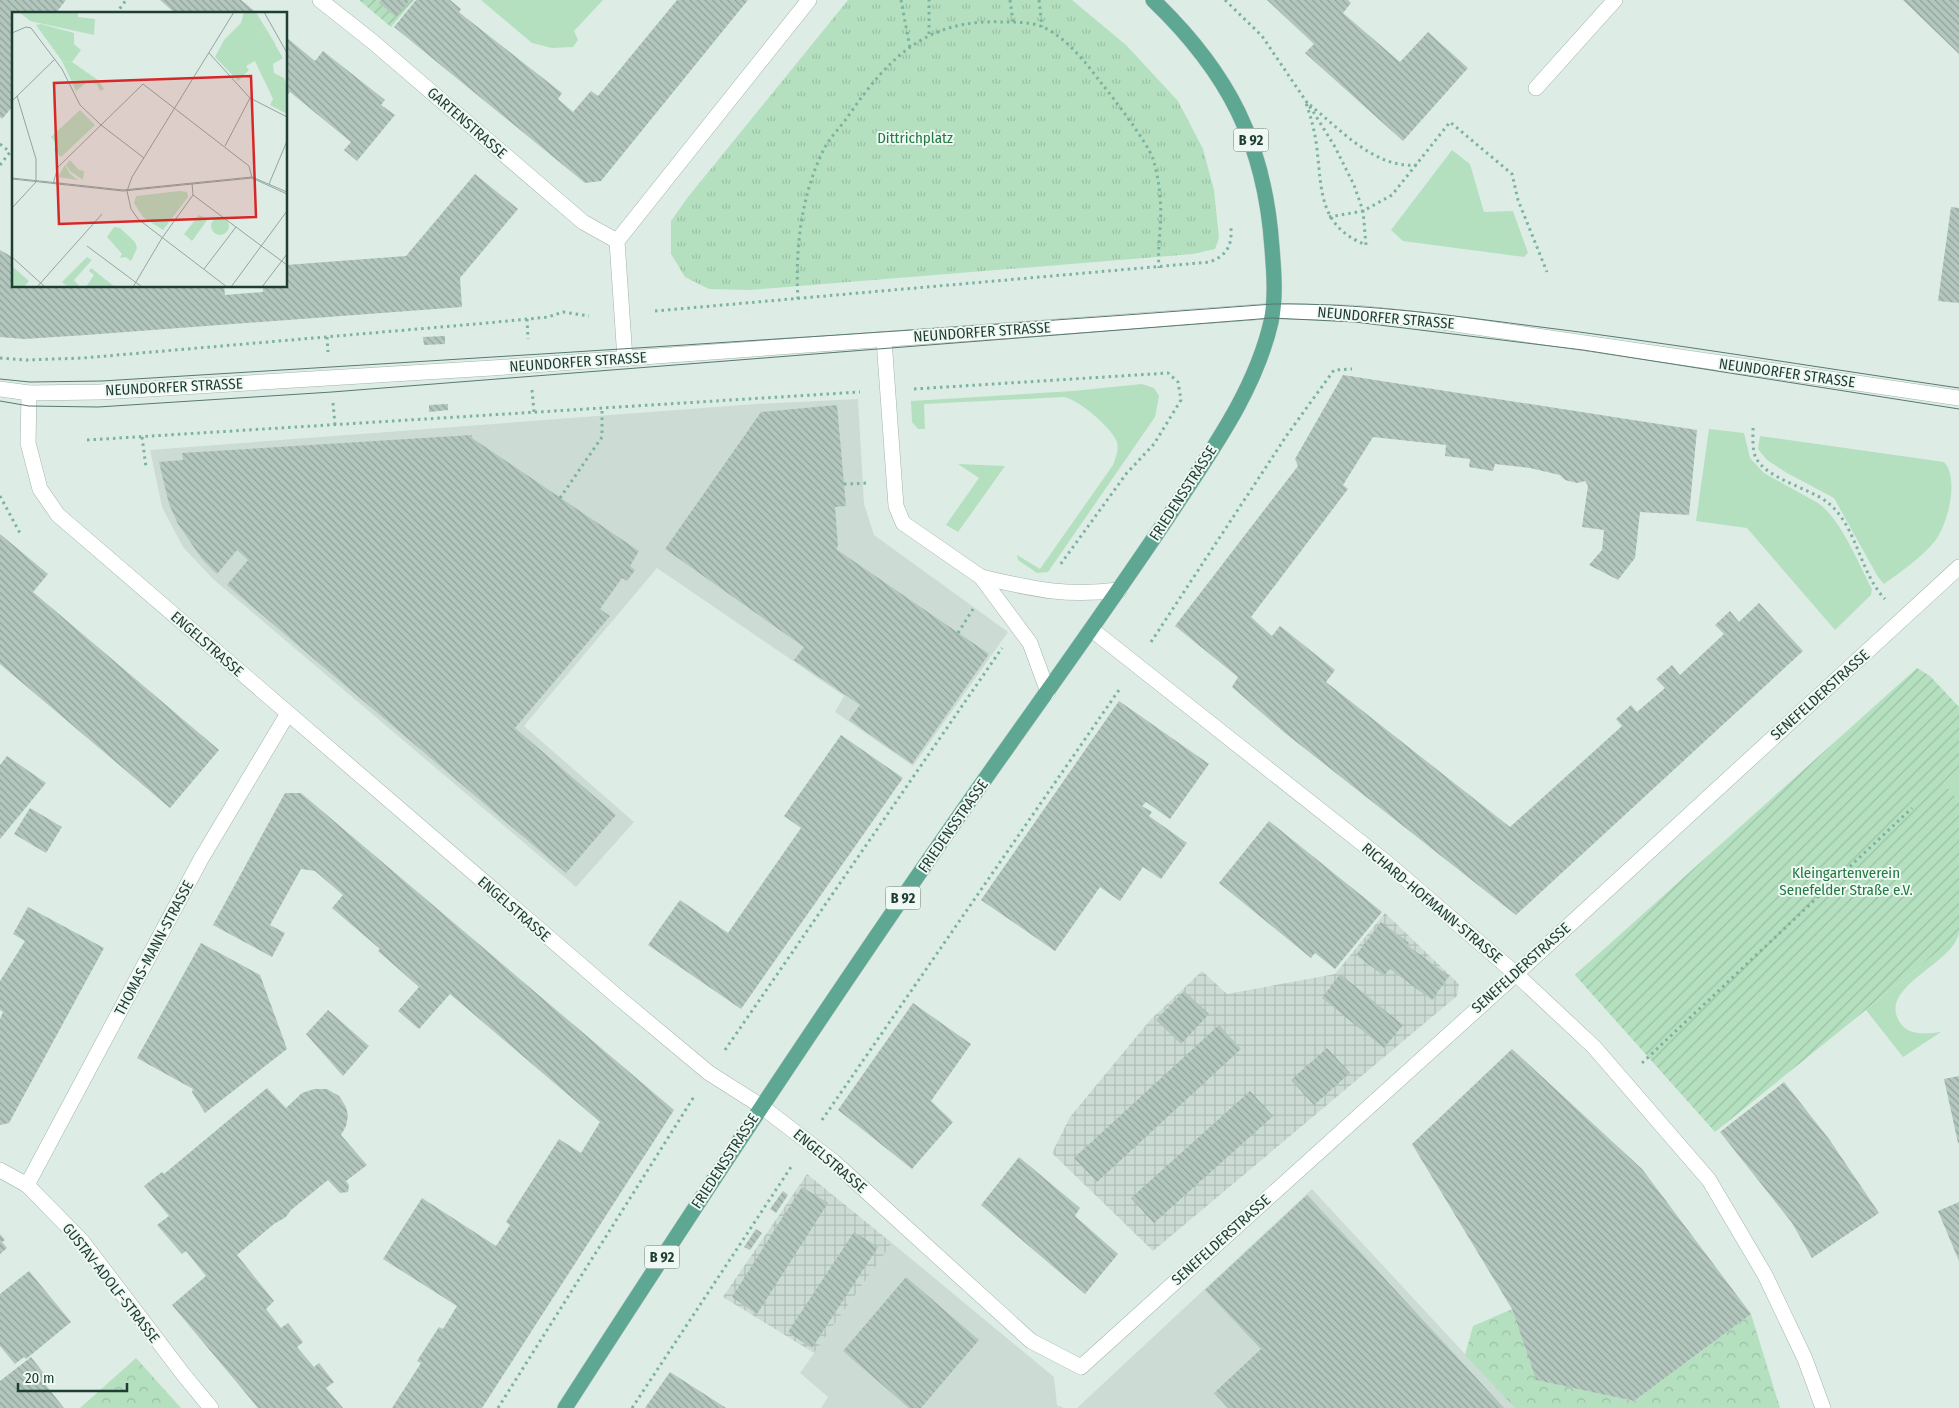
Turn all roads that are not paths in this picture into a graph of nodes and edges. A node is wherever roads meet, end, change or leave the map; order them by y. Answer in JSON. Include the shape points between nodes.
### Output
{"nodes":[{"id":1,"x":320,"y":0,"type":"edge"},
{"id":2,"x":809,"y":0,"type":"edge"},
{"id":3,"x":1153,"y":0,"type":"edge"},
{"id":4,"x":1615,"y":0,"type":"edge"},
{"id":5,"x":1536,"y":88,"type":"dead end"},
{"id":6,"x":618,"y":240,"type":"junction"},
{"id":7,"x":1273,"y":311,"type":"junction"},
{"id":8,"x":884,"y":340,"type":"junction"},
{"id":9,"x":625,"y":359,"type":"junction"},
{"id":10,"x":0,"y":389,"type":"edge"},
{"id":11,"x":29,"y":393,"type":"junction"},
{"id":12,"x":1959,"y":398,"type":"edge"},
{"id":13,"x":1959,"y":568,"type":"edge"},
{"id":14,"x":981,"y":577,"type":"junction"},
{"id":15,"x":1119,"y":590,"type":"junction"},
{"id":16,"x":1091,"y":629,"type":"junction"},
{"id":17,"x":1048,"y":692,"type":"junction"},
{"id":18,"x":287,"y":715,"type":"junction"},
{"id":19,"x":1516,"y":974,"type":"junction"},
{"id":20,"x":761,"y":1106,"type":"junction"},
{"id":21,"x":0,"y":1170,"type":"edge"},
{"id":22,"x":27,"y":1185,"type":"junction"},
{"id":23,"x":1081,"y":1367,"type":"joint"},
{"id":24,"x":211,"y":1408,"type":"edge"},
{"id":25,"x":565,"y":1408,"type":"edge"},
{"id":26,"x":1823,"y":1408,"type":"edge"}],
"edges":[{"from":1,"to":6,"type":"street","name":"GARTENSTRASSE","via":[[583,222]]},
{"from":2,"to":6,"type":"street"},
{"from":3,"to":7,"type":"main road","number":"B 92","via":[[1200,50],[1228,90],[1245,122],[1260,168],[1271,224]]},
{"from":4,"to":5,"type":"street"},
{"from":6,"to":9,"type":"street"},
{"from":7,"to":8,"type":"street","name":"NEUNDORFER STRASSE"},
{"from":7,"to":12,"type":"street","name":"NEUNDORFER STRASSE","via":[[1356,312],[1435,321]]},
{"from":7,"to":15,"type":"main road","name":"FRIEDENSSTRASSE","number":"B 92","via":[[1264,350],[1228,423]]},
{"from":8,"to":9,"type":"street","name":"NEUNDORFER STRASSE"},
{"from":8,"to":14,"type":"street","via":[[896,506],[903,523]]},
{"from":9,"to":11,"type":"street","name":"NEUNDORFER STRASSE","via":[[109,391]]},
{"from":10,"to":11,"type":"street","name":"NEUNDORFER STRASSE"},
{"from":11,"to":18,"type":"street","name":"ENGELSTRASSE","via":[[28,442],[40,489],[58,515]]},
{"from":13,"to":19,"type":"street","name":"SENEFELDERSTRASSE"},
{"from":14,"to":15,"type":"street","via":[[1062,594]]},
{"from":14,"to":17,"type":"street","via":[[1030,643]]},
{"from":15,"to":16,"type":"main road","name":"FRIEDENSSTRASSE","number":"B 92"},
{"from":16,"to":17,"type":"main road","name":"FRIEDENSSTRASSE","number":"B 92"},
{"from":16,"to":19,"type":"street","name":"RICHARD-HOFMANN-STRASSE","via":[[1387,864]]},
{"from":17,"to":20,"type":"main road","name":"FRIEDENSSTRASSE","number":"B 92","via":[[965,807]]},
{"from":18,"to":20,"type":"street","name":"ENGELSTRASSE","via":[[709,1073]]},
{"from":18,"to":22,"type":"street","name":"THOMAS-MANN-STRASSE","via":[[201,859]]},
{"from":19,"to":23,"type":"street","name":"SENEFELDERSTRASSE"},
{"from":19,"to":26,"type":"street","name":"RICHARD-HOFMANN-STRASSE","via":[[1594,1047],[1710,1180],[1765,1274],[1805,1359]]},
{"from":20,"to":23,"type":"street","name":"ENGELSTRASSE","via":[[834,1162],[1031,1341]]},
{"from":20,"to":25,"type":"main road","name":"FRIEDENSSTRASSE","number":"B 92"},
{"from":21,"to":22,"type":"street","name":"GUSTAV-ADOLF-STRASSE"},
{"from":22,"to":24,"type":"street","name":"GUSTAV-ADOLF-STRASSE","via":[[82,1241]]}]}
